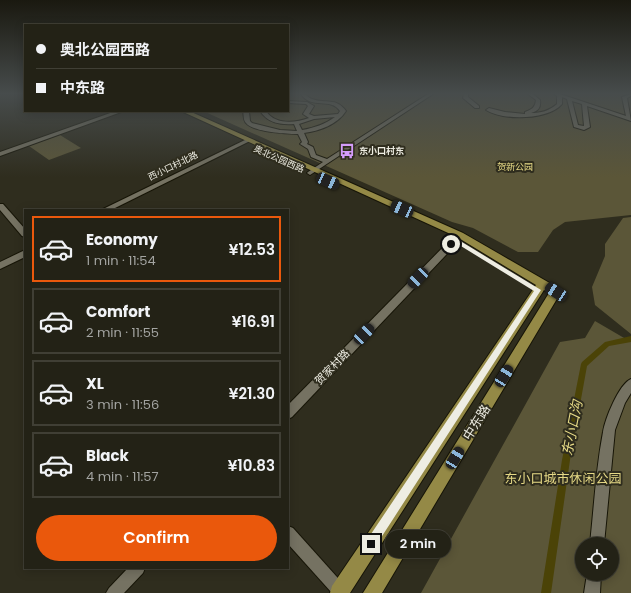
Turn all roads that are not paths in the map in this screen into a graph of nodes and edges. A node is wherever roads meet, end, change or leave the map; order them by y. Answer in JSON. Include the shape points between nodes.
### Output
{"nodes":[{"id":1,"x":91,"y":122,"type":"edge"},
{"id":2,"x":199,"y":122,"type":"edge"},
{"id":3,"x":206,"y":122,"type":"edge"},
{"id":4,"x":248,"y":122,"type":"edge"},
{"id":5,"x":282,"y":122,"type":"edge"},
{"id":6,"x":301,"y":122,"type":"edge"},
{"id":7,"x":330,"y":122,"type":"edge"},
{"id":8,"x":388,"y":122,"type":"edge"},
{"id":9,"x":575,"y":122,"type":"edge"},
{"id":10,"x":586,"y":122,"type":"edge"},
{"id":11,"x":296,"y":123,"type":"junction"},
{"id":12,"x":301,"y":133,"type":"junction"},
{"id":13,"x":248,"y":142,"type":"junction"},
{"id":14,"x":0,"y":154,"type":"edge"},
{"id":15,"x":327,"y":161,"type":"junction"},
{"id":16,"x":312,"y":171,"type":"junction"},
{"id":17,"x":0,"y":206,"type":"edge"},
{"id":18,"x":107,"y":209,"type":"edge"},
{"id":19,"x":116,"y":209,"type":"edge"},
{"id":20,"x":24,"y":233,"type":"edge"},
{"id":21,"x":457,"y":238,"type":"junction"},
{"id":22,"x":24,"y":249,"type":"edge"},
{"id":23,"x":24,"y":254,"type":"edge"},
{"id":24,"x":0,"y":261,"type":"edge"},
{"id":25,"x":0,"y":266,"type":"edge"},
{"id":26,"x":540,"y":287,"type":"junction"},
{"id":27,"x":554,"y":296,"type":"joint"},
{"id":28,"x":631,"y":384,"type":"edge"},
{"id":29,"x":289,"y":412,"type":"edge"},
{"id":30,"x":289,"y":533,"type":"edge"},
{"id":31,"x":598,"y":537,"type":"edge"},
{"id":32,"x":137,"y":569,"type":"edge"},
{"id":33,"x":593,"y":581,"type":"edge"},
{"id":34,"x":339,"y":592,"type":"edge"},
{"id":35,"x":114,"y":593,"type":"edge"},
{"id":36,"x":372,"y":593,"type":"edge"},
{"id":37,"x":592,"y":593,"type":"edge"}],
"edges":[{"from":1,"to":14,"type":"street"},
{"from":2,"to":13,"type":"main road","name":"奥北公园西路"},
{"from":3,"to":13,"type":"main road","name":"奥北公园西路"},
{"from":4,"to":12,"type":"street","via":[[284,134]]},
{"from":5,"to":11,"type":"street"},
{"from":6,"to":11,"type":"street"},
{"from":7,"to":12,"type":"street"},
{"from":8,"to":15,"type":"street"},
{"from":9,"to":10,"type":"street","via":[[576,126],[584,128],[587,127]]},
{"from":11,"to":12,"type":"street"},
{"from":12,"to":15,"type":"street","via":[[305,142],[303,144],[311,148],[313,156]]},
{"from":13,"to":16,"type":"main road","name":"奥北公园西路"},
{"from":13,"to":18,"type":"street","name":"西小口村北路"},
{"from":13,"to":19,"type":"street","name":"西小口村北路"},
{"from":15,"to":16,"type":"street"},
{"from":16,"to":21,"type":"main road","name":"奥北公园西路"},
{"from":17,"to":20,"type":"street"},
{"from":21,"to":26,"type":"main road","name":"奥北公园西路"},
{"from":21,"to":29,"type":"street","name":"贺家村路"},
{"from":22,"to":24,"type":"street"},
{"from":23,"to":25,"type":"street"},
{"from":26,"to":27,"type":"main road","name":"奥北公园西路"},
{"from":26,"to":34,"type":"main road","name":"中东路"},
{"from":27,"to":36,"type":"main road","name":"中东路"},
{"from":28,"to":31,"type":"street","via":[[620,400],[609,430]]},
{"from":30,"to":34,"type":"street"},
{"from":32,"to":35,"type":"street"},
{"from":33,"to":37,"type":"street"}]}
